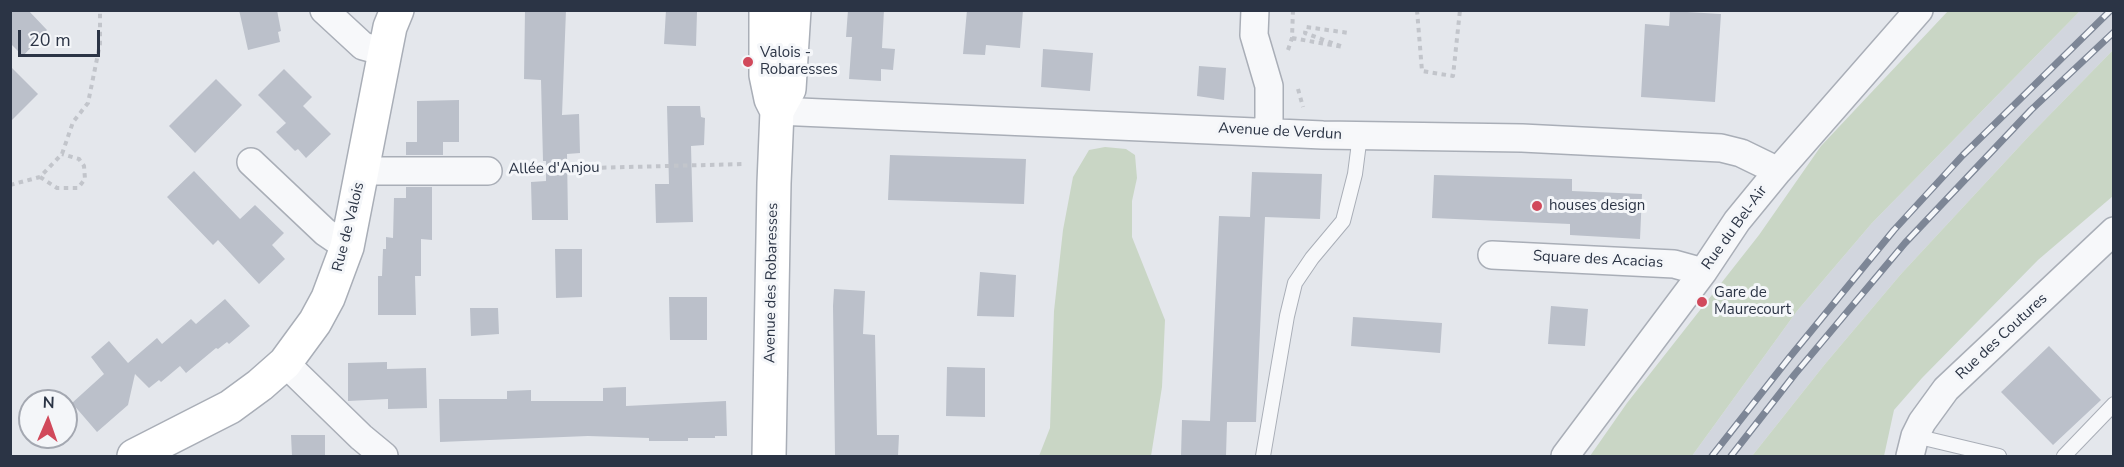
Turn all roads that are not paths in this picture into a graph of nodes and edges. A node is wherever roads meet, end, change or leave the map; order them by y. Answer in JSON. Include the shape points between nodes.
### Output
{"nodes":[{"id":1,"x":324,"y":10,"type":"edge"},
{"id":2,"x":397,"y":10,"type":"edge"},
{"id":3,"x":766,"y":10,"type":"edge"},
{"id":4,"x":794,"y":10,"type":"edge"},
{"id":5,"x":1255,"y":10,"type":"edge"},
{"id":6,"x":1918,"y":10,"type":"edge"},
{"id":7,"x":385,"y":52,"type":"junction"},
{"id":8,"x":777,"y":111,"type":"junction"},
{"id":9,"x":1269,"y":131,"type":"junction"},
{"id":10,"x":1360,"y":135,"type":"junction"},
{"id":11,"x":251,"y":162,"type":"dead end"},
{"id":12,"x":362,"y":171,"type":"junction"},
{"id":13,"x":488,"y":171,"type":"road end"},
{"id":14,"x":1778,"y":171,"type":"junction"},
{"id":15,"x":2114,"y":231,"type":"edge"},
{"id":16,"x":347,"y":247,"type":"junction"},
{"id":17,"x":1492,"y":255,"type":"dead end"},
{"id":18,"x":1703,"y":272,"type":"junction"},
{"id":19,"x":285,"y":363,"type":"junction"},
{"id":20,"x":2114,"y":404,"type":"edge"},
{"id":21,"x":1912,"y":446,"type":"edge"},
{"id":22,"x":134,"y":456,"type":"edge"},
{"id":23,"x":384,"y":456,"type":"edge"},
{"id":24,"x":769,"y":456,"type":"edge"},
{"id":25,"x":1263,"y":456,"type":"edge"},
{"id":26,"x":1565,"y":456,"type":"edge"},
{"id":27,"x":1999,"y":456,"type":"edge"},
{"id":28,"x":2064,"y":456,"type":"edge"}],
"edges":[{"from":1,"to":7,"type":"street","via":[[363,46]]},
{"from":2,"to":7,"type":"street","name":"Rue de Valois"},
{"from":3,"to":8,"type":"street","name":"Avenue des Robaresses","via":[[766,75]]},
{"from":4,"to":8,"type":"street","name":"Avenue des Robaresses","via":[[789,89]]},
{"from":5,"to":9,"type":"street","via":[[1254,35],[1269,86]]},
{"from":6,"to":14,"type":"street","name":"Rue du Bel-Air"},
{"from":7,"to":12,"type":"street","name":"Rue de Valois"},
{"from":8,"to":9,"type":"street","name":"Avenue de Verdun"},
{"from":8,"to":24,"type":"street","name":"Avenue des Robaresses"},
{"from":9,"to":10,"type":"street","name":"Avenue de Verdun"},
{"from":10,"to":14,"type":"street","name":"Avenue de Verdun","via":[[1721,148]]},
{"from":10,"to":25,"type":"lane","via":[[1343,221],[1295,283]]},
{"from":11,"to":16,"type":"street","via":[[325,232]]},
{"from":12,"to":13,"type":"street","name":"Allée d'Anjou"},
{"from":12,"to":16,"type":"street","name":"Rue de Valois"},
{"from":14,"to":18,"type":"street","name":"Rue du Bel-Air","via":[[1737,221]]},
{"from":15,"to":21,"type":"street","name":"Rue des Coutures","via":[[1946,389],[1922,422]]},
{"from":16,"to":19,"type":"street","name":"Rue de Valois","via":[[328,298]]},
{"from":17,"to":18,"type":"street","name":"Square des Acacias","via":[[1674,264]]},
{"from":18,"to":26,"type":"street","name":"Rue du Bel-Air"},
{"from":19,"to":22,"type":"street","name":"Rue de Valois","via":[[230,407]]},
{"from":19,"to":23,"type":"street"},
{"from":20,"to":28,"type":"lane"},
{"from":21,"to":27,"type":"lane"}]}
